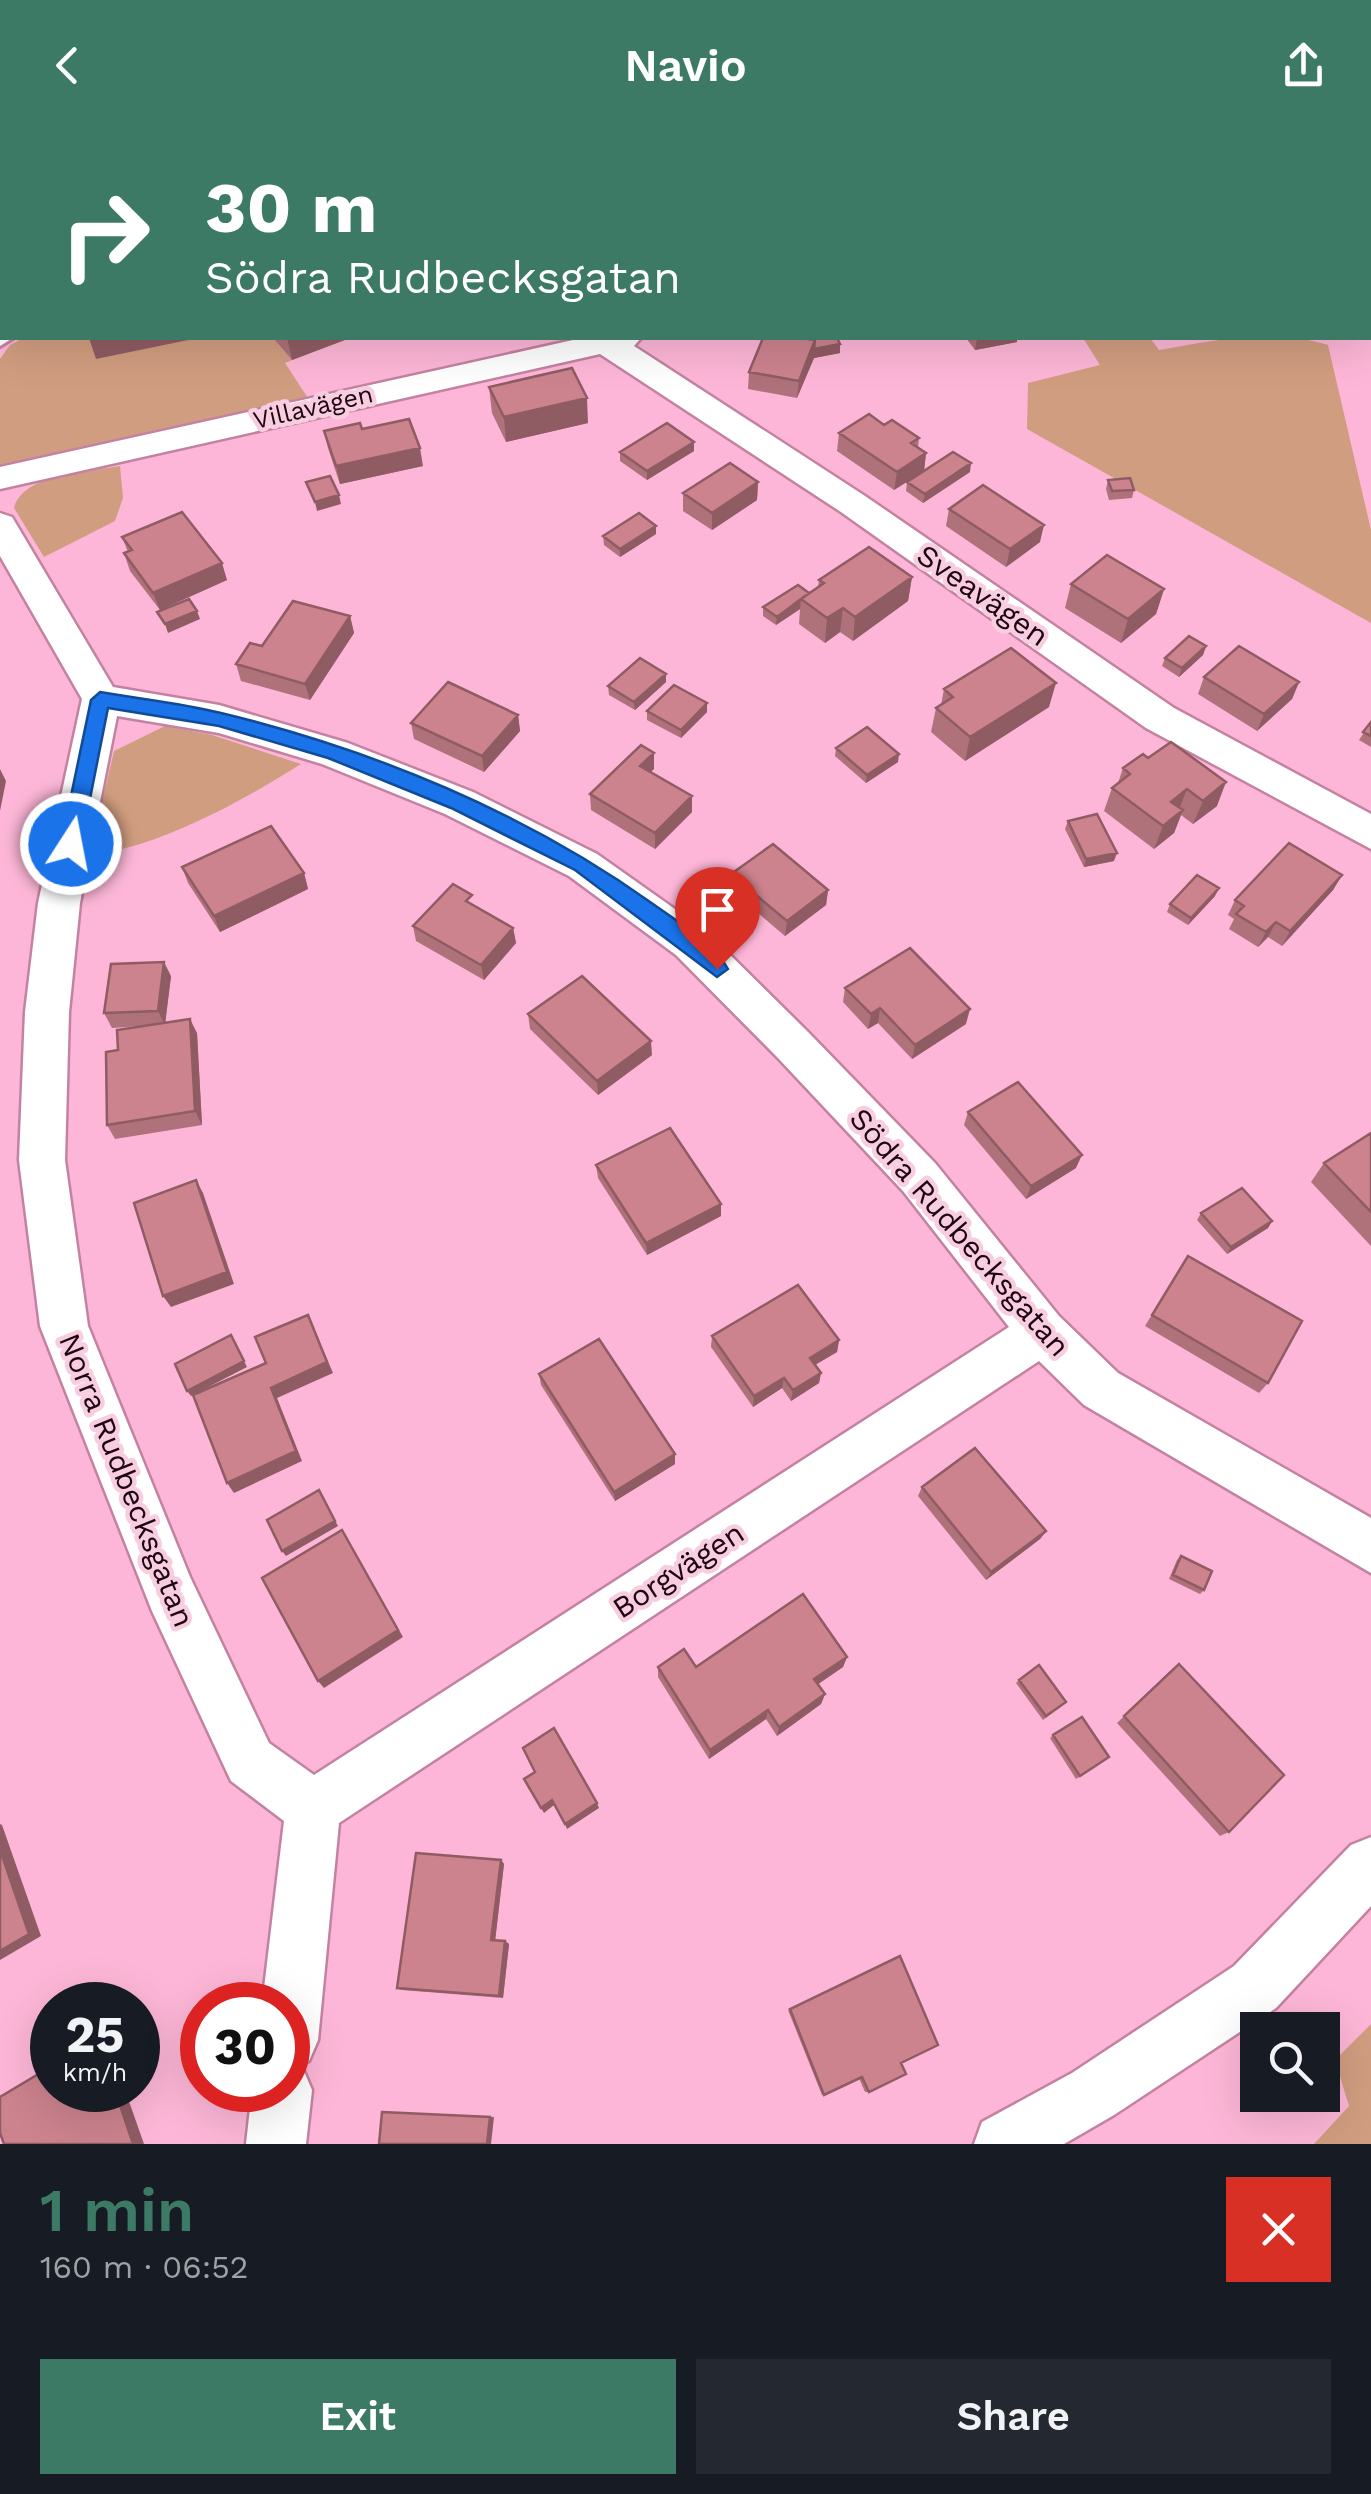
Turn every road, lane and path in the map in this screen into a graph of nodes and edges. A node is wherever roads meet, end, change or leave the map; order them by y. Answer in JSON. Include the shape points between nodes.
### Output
{"nodes":[{"id":1,"x":615,"y":340,"type":"edge"},
{"id":2,"x":0,"y":478,"type":"edge"},
{"id":3,"x":0,"y":525,"type":"edge"},
{"id":4,"x":100,"y":700,"type":"junction"},
{"id":5,"x":1371,"y":833,"type":"edge"},
{"id":6,"x":1042,"y":1332,"type":"junction"},
{"id":7,"x":1371,"y":1547,"type":"edge"},
{"id":8,"x":314,"y":1808,"type":"junction"},
{"id":9,"x":1371,"y":1865,"type":"edge"},
{"id":10,"x":294,"y":1982,"type":"edge"},
{"id":11,"x":280,"y":2112,"type":"edge"},
{"id":12,"x":276,"y":2144,"type":"edge"},
{"id":13,"x":1004,"y":2144,"type":"edge"}],
"edges":[{"from":1,"to":2,"type":"street","name":"Villavägen"},
{"from":1,"to":5,"type":"street","name":"Sveavägen","via":[[1160,718]]},
{"from":3,"to":4,"type":"street"},
{"from":4,"to":6,"type":"street","name":"Södra Rudbecksgatan","via":[[219,719],[334,753],[458,802],[582,864],[692,943],[794,1045],[919,1177]]},
{"from":4,"to":8,"type":"street","name":"Norra Rudbecksgatan","via":[[58,902],[47,1012],[42,1160],[64,1326],[170,1593],[250,1762]]},
{"from":6,"to":7,"type":"street","name":"Södra Rudbecksgatan","via":[[1101,1389]]},
{"from":6,"to":8,"type":"street","name":"Borgvägen"},
{"from":8,"to":10,"type":"street"},
{"from":9,"to":13,"type":"street","via":[[1255,1987]]},
{"from":11,"to":12,"type":"street"}]}
